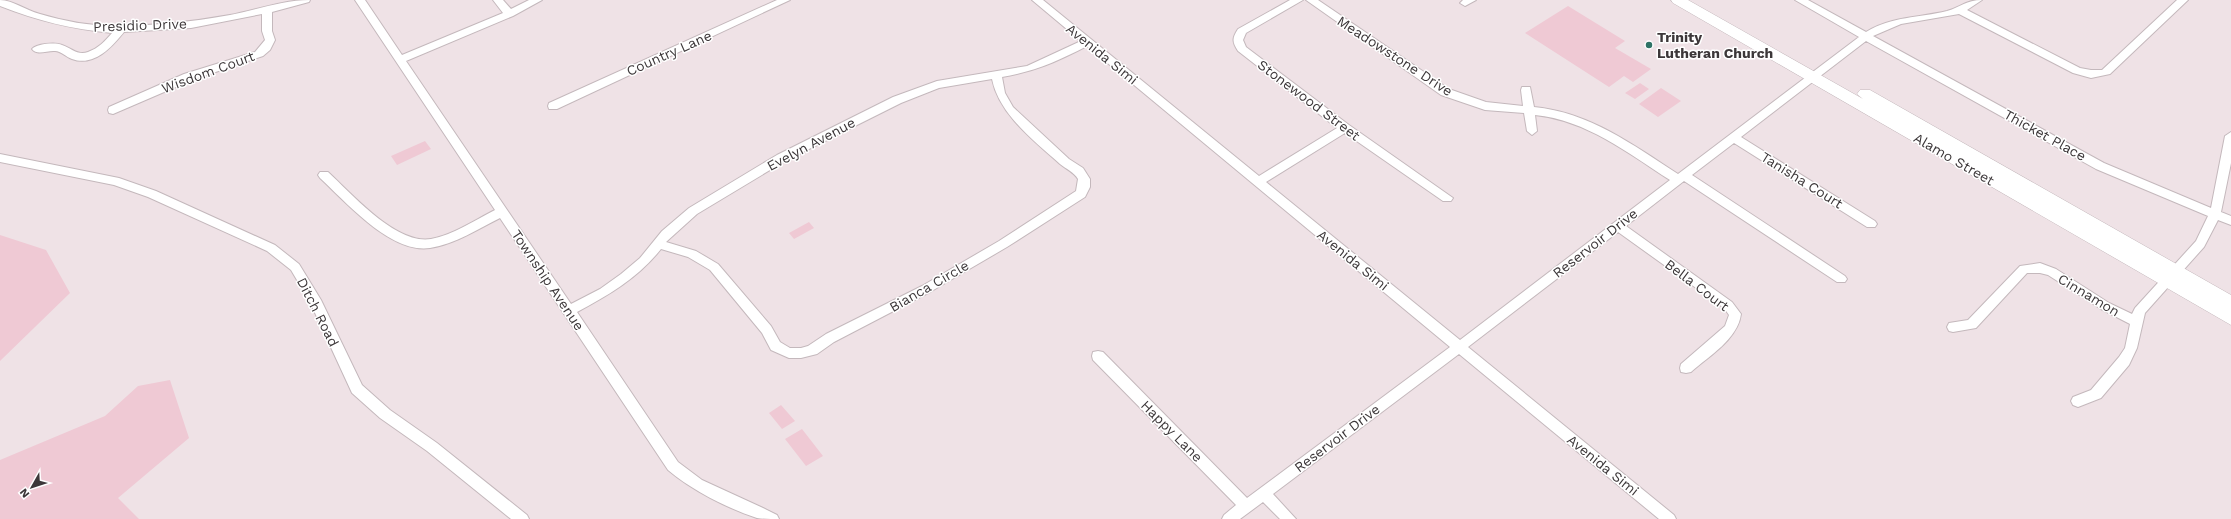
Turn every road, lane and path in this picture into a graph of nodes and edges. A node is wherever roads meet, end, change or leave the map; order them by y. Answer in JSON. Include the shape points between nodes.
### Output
{"nodes":[{"id":1,"x":305,"y":0,"type":"edge"},
{"id":2,"x":360,"y":0,"type":"edge"},
{"id":3,"x":498,"y":0,"type":"edge"},
{"id":4,"x":536,"y":0,"type":"edge"},
{"id":5,"x":785,"y":0,"type":"edge"},
{"id":6,"x":1037,"y":0,"type":"edge"},
{"id":7,"x":1298,"y":0,"type":"edge"},
{"id":8,"x":1311,"y":0,"type":"edge"},
{"id":9,"x":1678,"y":0,"type":"edge"},
{"id":10,"x":1700,"y":0,"type":"edge"},
{"id":11,"x":1800,"y":0,"type":"edge"},
{"id":12,"x":1977,"y":0,"type":"edge"},
{"id":13,"x":2183,"y":0,"type":"edge"},
{"id":14,"x":0,"y":2,"type":"edge"},
{"id":15,"x":267,"y":10,"type":"junction"},
{"id":16,"x":1961,"y":11,"type":"junction"},
{"id":17,"x":509,"y":14,"type":"junction"},
{"id":18,"x":121,"y":29,"type":"junction"},
{"id":19,"x":1865,"y":37,"type":"junction"},
{"id":20,"x":1087,"y":42,"type":"junction"},
{"id":21,"x":37,"y":49,"type":"dead end"},
{"id":22,"x":401,"y":59,"type":"junction"},
{"id":23,"x":1817,"y":73,"type":"junction"},
{"id":24,"x":996,"y":75,"type":"junction"},
{"id":25,"x":1526,"y":90,"type":"dead end"},
{"id":26,"x":553,"y":106,"type":"dead end"},
{"id":27,"x":113,"y":110,"type":"dead end"},
{"id":28,"x":1530,"y":110,"type":"junction"},
{"id":29,"x":1345,"y":128,"type":"junction"},
{"id":30,"x":1532,"y":131,"type":"dead end"},
{"id":31,"x":1732,"y":137,"type":"junction"},
{"id":32,"x":2230,"y":142,"type":"edge"},
{"id":33,"x":0,"y":158,"type":"edge"},
{"id":34,"x":324,"y":175,"type":"dead end"},
{"id":35,"x":1680,"y":177,"type":"junction"},
{"id":36,"x":1258,"y":182,"type":"junction"},
{"id":37,"x":1447,"y":198,"type":"dead end"},
{"id":38,"x":502,"y":212,"type":"junction"},
{"id":39,"x":2215,"y":214,"type":"junction"},
{"id":40,"x":2231,"y":221,"type":"edge"},
{"id":41,"x":1871,"y":224,"type":"dead end"},
{"id":42,"x":1618,"y":226,"type":"junction"},
{"id":43,"x":658,"y":244,"type":"junction"},
{"id":44,"x":2171,"y":276,"type":"junction"},
{"id":45,"x":1841,"y":279,"type":"dead end"},
{"id":46,"x":2231,"y":303,"type":"edge"},
{"id":47,"x":568,"y":311,"type":"junction"},
{"id":48,"x":2231,"y":318,"type":"edge"},
{"id":49,"x":2135,"y":321,"type":"junction"},
{"id":50,"x":1953,"y":327,"type":"dead end"},
{"id":51,"x":1459,"y":347,"type":"junction"},
{"id":52,"x":1098,"y":356,"type":"dead end"},
{"id":53,"x":1686,"y":368,"type":"dead end"},
{"id":54,"x":2078,"y":401,"type":"dead end"},
{"id":55,"x":1263,"y":493,"type":"junction"},
{"id":56,"x":1246,"y":506,"type":"junction"},
{"id":57,"x":522,"y":519,"type":"edge"},
{"id":58,"x":772,"y":519,"type":"edge"},
{"id":59,"x":1228,"y":519,"type":"edge"},
{"id":60,"x":1289,"y":519,"type":"edge"},
{"id":61,"x":1669,"y":519,"type":"edge"}],
"edges":[{"from":1,"to":15,"type":"street","name":"Presidio Drive"},
{"from":2,"to":22,"type":"street","name":"Township Avenue"},
{"from":3,"to":17,"type":"street"},
{"from":4,"to":17,"type":"street"},
{"from":5,"to":26,"type":"street","name":"Country Lane"},
{"from":6,"to":20,"type":"street","name":"Avenida Simi"},
{"from":7,"to":29,"type":"street","name":"Stonewood Street","via":[[1242,31],[1238,36],[1238,42],[1242,49],[1267,70]]},
{"from":8,"to":28,"type":"street","name":"Meadowstone Drive","via":[[1445,92],[1485,106]]},
{"from":9,"to":23,"type":"main road","name":"Alamo Street"},
{"from":10,"to":23,"type":"main road","name":"Alamo Street"},
{"from":11,"to":19,"type":"street","name":"Thicket Place"},
{"from":12,"to":16,"type":"street","name":"Reservoir Drive"},
{"from":13,"to":16,"type":"street","via":[[2106,72],[2100,74],[2077,71]]},
{"from":14,"to":18,"type":"street","name":"Presidio Drive","via":[[17,11],[56,22],[91,28]]},
{"from":15,"to":18,"type":"street","name":"Presidio Drive","via":[[185,25]]},
{"from":15,"to":27,"type":"street","name":"Wisdom Court","via":[[267,31],[270,40],[259,54],[188,77]]},
{"from":16,"to":19,"type":"street","name":"Reservoir Drive","via":[[1935,18],[1891,23]]},
{"from":17,"to":22,"type":"street"},
{"from":18,"to":21,"type":"street","via":[[106,47],[89,56],[75,56],[58,47]]},
{"from":19,"to":23,"type":"street","name":"Reservoir Drive"},
{"from":19,"to":39,"type":"street","name":"Thicket Place","via":[[2100,166]]},
{"from":20,"to":24,"type":"street","name":"Evelyn Avenue","via":[[1042,64]]},
{"from":20,"to":36,"type":"street","name":"Avenida Simi"},
{"from":22,"to":38,"type":"street","name":"Township Avenue"},
{"from":23,"to":31,"type":"street","name":"Reservoir Drive"},
{"from":23,"to":44,"type":"main road","name":"Alamo Street"},
{"from":24,"to":43,"type":"street","name":"Evelyn Avenue","via":[[937,85],[862,117],[721,193],[679,221]]},
{"from":24,"to":43,"type":"street","name":"Bianca Circle","via":[[1000,93],[1009,109],[1065,162],[1079,171],[1084,179],[1081,194],[926,289],[830,338],[812,350],[801,353],[780,350],[775,346],[767,330],[714,267],[692,254]]},
{"from":25,"to":28,"type":"street"},
{"from":28,"to":30,"type":"street"},
{"from":28,"to":35,"type":"street","name":"Meadowstone Drive","via":[[1561,115],[1593,127]]},
{"from":29,"to":36,"type":"street"},
{"from":29,"to":37,"type":"street","name":"Stonewood Street"},
{"from":31,"to":35,"type":"street","name":"Reservoir Drive"},
{"from":31,"to":41,"type":"street","name":"Tanisha Court"},
{"from":32,"to":39,"type":"street"},
{"from":33,"to":57,"type":"street","name":"Ditch Road","via":[[115,181],[152,194],[271,248],[295,267],[315,300],[357,389],[385,414],[432,447]]},
{"from":34,"to":38,"type":"street","via":[[380,225],[413,244],[441,241]]},
{"from":35,"to":42,"type":"street","name":"Reservoir Drive"},
{"from":35,"to":45,"type":"street","name":"Meadowstone Drive"},
{"from":36,"to":51,"type":"street","name":"Avenida Simi"},
{"from":38,"to":47,"type":"street","name":"Township Avenue"},
{"from":39,"to":40,"type":"street","name":"Thicket Place"},
{"from":39,"to":44,"type":"street","via":[[2200,244]]},
{"from":42,"to":51,"type":"street","name":"Reservoir Drive"},
{"from":42,"to":53,"type":"street","name":"Bella Court","via":[[1728,305],[1735,314],[1730,330]]},
{"from":43,"to":47,"type":"street","name":"Evelyn Avenue","via":[[625,278]]},
{"from":44,"to":46,"type":"main road","name":"Alamo Street"},
{"from":44,"to":48,"type":"main road","name":"Alamo Street"},
{"from":44,"to":49,"type":"street","via":[[2139,311]]},
{"from":47,"to":58,"type":"street","name":"Township Avenue","via":[[673,466],[702,489]]},
{"from":49,"to":50,"type":"street","name":"Cinnamon","via":[[2105,306],[2061,277],[2042,269],[2024,269],[1972,324]]},
{"from":49,"to":54,"type":"street","via":[[2131,348],[2124,361],[2096,394]]},
{"from":51,"to":55,"type":"street","name":"Reservoir Drive"},
{"from":51,"to":61,"type":"street","name":"Avenida Simi"},
{"from":52,"to":56,"type":"street","name":"Happy Lane"},
{"from":55,"to":56,"type":"street","name":"Reservoir Drive"},
{"from":55,"to":60,"type":"street"},
{"from":56,"to":59,"type":"street","name":"Reservoir Drive"}]}
